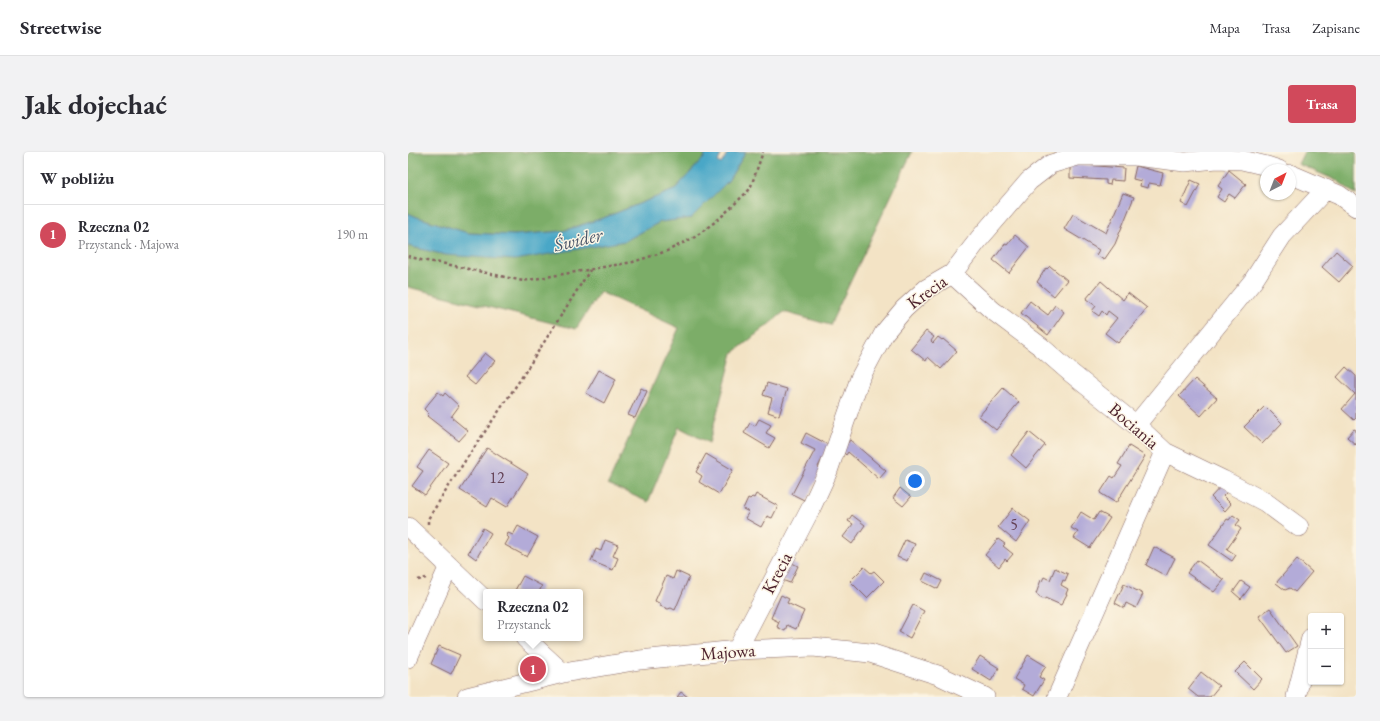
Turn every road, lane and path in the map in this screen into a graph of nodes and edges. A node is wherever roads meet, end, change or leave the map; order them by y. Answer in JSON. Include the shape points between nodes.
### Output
{"nodes":[{"id":1,"x":763,"y":152,"type":"edge"},
{"id":2,"x":1260,"y":164,"type":"edge"},
{"id":3,"x":1296,"y":177,"type":"edge"},
{"id":4,"x":1326,"y":190,"type":"junction"},
{"id":5,"x":1356,"y":207,"type":"edge"},
{"id":6,"x":408,"y":256,"type":"edge"},
{"id":7,"x":590,"y":270,"type":"junction"},
{"id":8,"x":952,"y":274,"type":"junction"},
{"id":9,"x":1136,"y":425,"type":"junction"},
{"id":10,"x":1165,"y":452,"type":"junction"},
{"id":11,"x":408,"y":527,"type":"edge"},
{"id":12,"x":1299,"y":527,"type":"dead end"},
{"id":13,"x":425,"y":544,"type":"junction"},
{"id":14,"x":449,"y":566,"type":"junction"},
{"id":15,"x":483,"y":598,"type":"edge"},
{"id":16,"x":528,"y":641,"type":"edge"},
{"id":17,"x":1308,"y":649,"type":"edge"},
{"id":18,"x":737,"y":650,"type":"junction"},
{"id":19,"x":408,"y":658,"type":"edge"},
{"id":20,"x":563,"y":673,"type":"junction"},
{"id":21,"x":467,"y":697,"type":"edge"},
{"id":22,"x":985,"y":697,"type":"edge"},
{"id":23,"x":1056,"y":697,"type":"edge"},
{"id":24,"x":1296,"y":697,"type":"edge"}],
"edges":[{"from":1,"to":7,"type":"path","via":[[750,188],[720,218],[695,237],[667,251],[633,262]]},
{"from":2,"to":8,"type":"street","name":"Krecia","via":[[1242,160],[1185,162],[1134,156],[1078,156],[1051,164],[1030,181]]},
{"from":3,"to":4,"type":"street"},
{"from":4,"to":5,"type":"street","via":[[1339,195]]},
{"from":4,"to":9,"type":"street","via":[[1282,236],[1253,281]]},
{"from":6,"to":7,"type":"path","via":[[523,281]]},
{"from":7,"to":13,"type":"path","via":[[428,518]]},
{"from":8,"to":9,"type":"street","name":"Bociania","via":[[992,310]]},
{"from":8,"to":18,"type":"street","name":"Krecia","via":[[926,289],[904,309],[884,334],[860,378],[828,471],[811,508]]},
{"from":9,"to":10,"type":"street","name":"Bociania"},
{"from":10,"to":12,"type":"street","via":[[1265,502]]},
{"from":10,"to":23,"type":"street","name":"Bociania"},
{"from":11,"to":13,"type":"street"},
{"from":13,"to":14,"type":"street"},
{"from":14,"to":15,"type":"street"},
{"from":14,"to":19,"type":"street"},
{"from":16,"to":20,"type":"street"},
{"from":17,"to":24,"type":"street"},
{"from":18,"to":20,"type":"street","name":"Majowa","via":[[640,660]]},
{"from":18,"to":22,"type":"street","name":"Majowa","via":[[812,647],[870,653],[938,675]]},
{"from":20,"to":21,"type":"street","name":"Majowa"}]}
